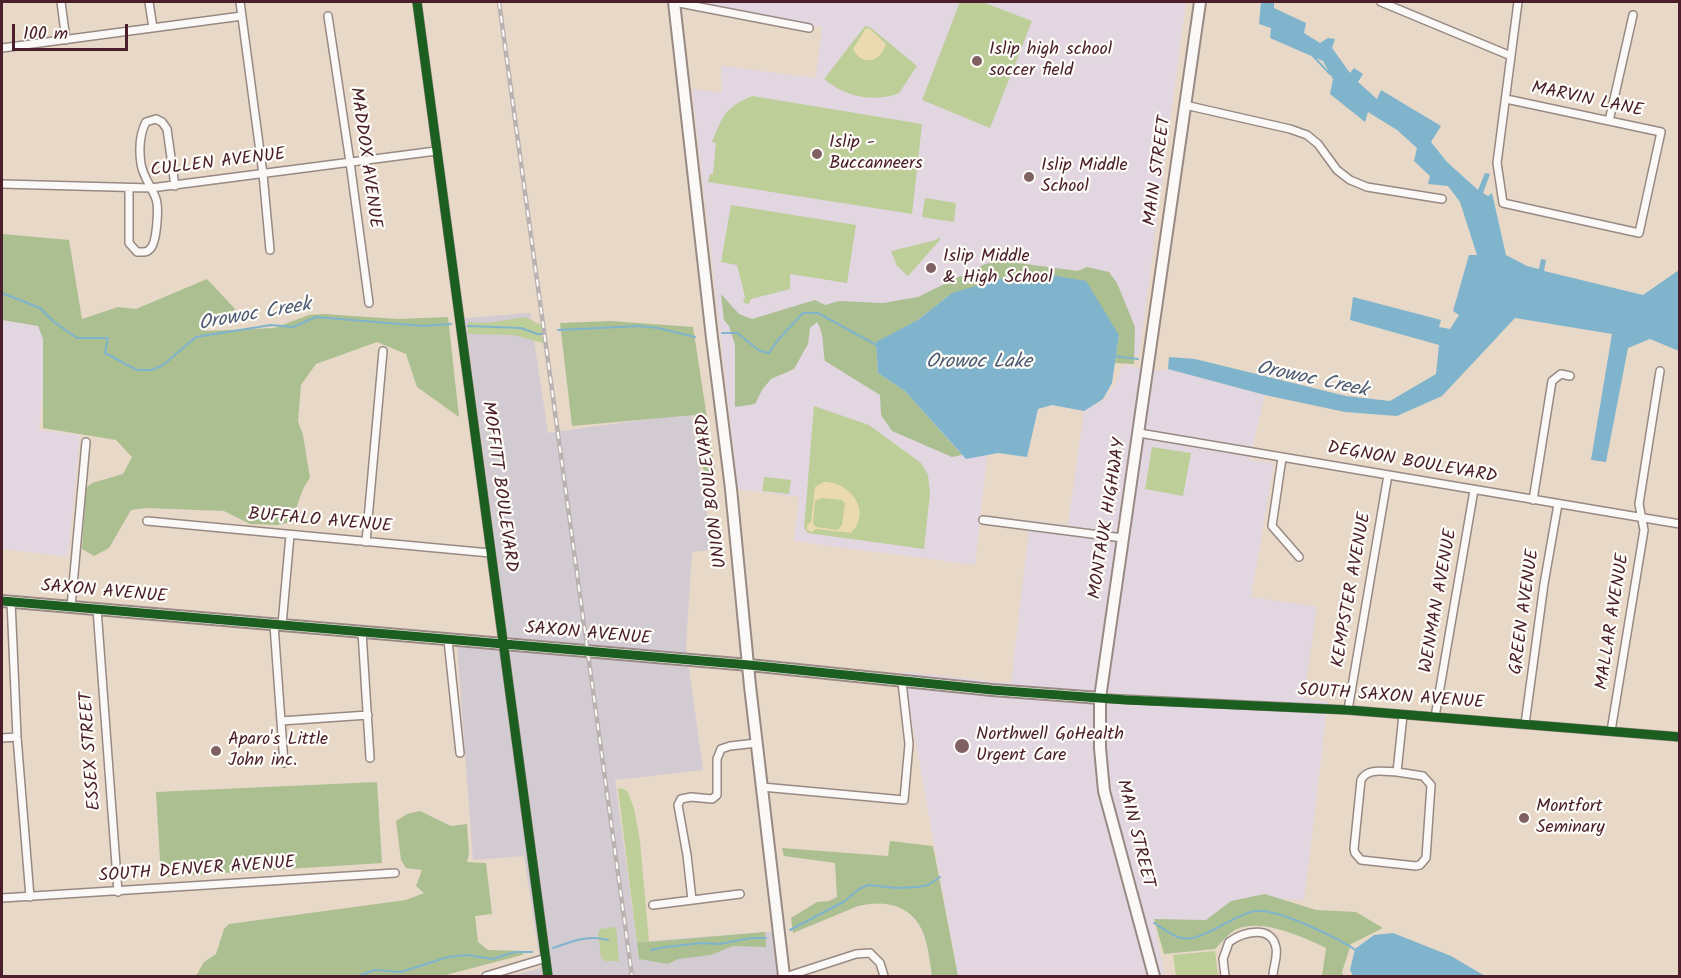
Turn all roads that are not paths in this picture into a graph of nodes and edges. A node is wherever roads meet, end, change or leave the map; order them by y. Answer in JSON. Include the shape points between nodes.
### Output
{"nodes":[{"id":1,"x":61,"y":2,"type":"edge"},
{"id":2,"x":149,"y":2,"type":"edge"},
{"id":3,"x":240,"y":2,"type":"edge"},
{"id":4,"x":417,"y":2,"type":"edge"},
{"id":5,"x":674,"y":2,"type":"edge"},
{"id":6,"x":1200,"y":2,"type":"edge"},
{"id":7,"x":1381,"y":2,"type":"edge"},
{"id":8,"x":1518,"y":2,"type":"edge"},
{"id":9,"x":1633,"y":15,"type":"dead end"},
{"id":10,"x":242,"y":16,"type":"junction"},
{"id":11,"x":328,"y":16,"type":"dead end"},
{"id":12,"x":153,"y":28,"type":"junction"},
{"id":13,"x":809,"y":28,"type":"dead end"},
{"id":14,"x":66,"y":40,"type":"junction"},
{"id":15,"x":2,"y":48,"type":"edge"},
{"id":16,"x":1511,"y":56,"type":"junction"},
{"id":17,"x":1506,"y":99,"type":"junction"},
{"id":18,"x":1185,"y":105,"type":"junction"},
{"id":19,"x":1609,"y":121,"type":"junction"},
{"id":20,"x":436,"y":151,"type":"junction"},
{"id":21,"x":350,"y":162,"type":"junction"},
{"id":22,"x":263,"y":174,"type":"junction"},
{"id":23,"x":2,"y":184,"type":"edge"},
{"id":24,"x":175,"y":186,"type":"junction"},
{"id":25,"x":129,"y":189,"type":"junction"},
{"id":26,"x":151,"y":189,"type":"junction"},
{"id":27,"x":1442,"y":199,"type":"dead end"},
{"id":28,"x":270,"y":250,"type":"dead end"},
{"id":29,"x":369,"y":303,"type":"dead end"},
{"id":30,"x":1152,"y":346,"type":"joint"},
{"id":31,"x":383,"y":351,"type":"dead end"},
{"id":32,"x":1660,"y":371,"type":"dead end"},
{"id":33,"x":1570,"y":376,"type":"dead end"},
{"id":34,"x":1139,"y":433,"type":"junction"},
{"id":35,"x":86,"y":442,"type":"dead end"},
{"id":36,"x":1282,"y":458,"type":"junction"},
{"id":37,"x":1388,"y":475,"type":"junction"},
{"id":38,"x":1474,"y":490,"type":"junction"},
{"id":39,"x":1533,"y":500,"type":"junction"},
{"id":40,"x":1558,"y":504,"type":"junction"},
{"id":41,"x":1642,"y":518,"type":"junction"},
{"id":42,"x":983,"y":520,"type":"dead end"},
{"id":43,"x":147,"y":521,"type":"dead end"},
{"id":44,"x":1680,"y":524,"type":"edge"},
{"id":45,"x":290,"y":535,"type":"junction"},
{"id":46,"x":1123,"y":538,"type":"junction"},
{"id":47,"x":366,"y":542,"type":"junction"},
{"id":48,"x":490,"y":553,"type":"junction"},
{"id":49,"x":1299,"y":557,"type":"dead end"},
{"id":50,"x":6,"y":601,"type":"edge"},
{"id":51,"x":71,"y":607,"type":"junction"},
{"id":52,"x":97,"y":609,"type":"junction"},
{"id":53,"x":278,"y":625,"type":"junction"},
{"id":54,"x":362,"y":632,"type":"junction"},
{"id":55,"x":448,"y":640,"type":"junction"},
{"id":56,"x":502,"y":643,"type":"junction"},
{"id":57,"x":749,"y":665,"type":"junction"},
{"id":58,"x":902,"y":682,"type":"junction"},
{"id":59,"x":1100,"y":698,"type":"junction"},
{"id":60,"x":1348,"y":710,"type":"junction"},
{"id":61,"x":368,"y":715,"type":"junction"},
{"id":62,"x":1403,"y":716,"type":"junction"},
{"id":63,"x":1435,"y":717,"type":"junction"},
{"id":64,"x":281,"y":721,"type":"junction"},
{"id":65,"x":1525,"y":724,"type":"junction"},
{"id":66,"x":1611,"y":731,"type":"junction"},
{"id":67,"x":17,"y":737,"type":"junction"},
{"id":68,"x":1680,"y":737,"type":"edge"},
{"id":69,"x":2,"y":738,"type":"edge"},
{"id":70,"x":757,"y":743,"type":"junction"},
{"id":71,"x":460,"y":753,"type":"dead end"},
{"id":72,"x":370,"y":758,"type":"dead end"},
{"id":73,"x":284,"y":763,"type":"dead end"},
{"id":74,"x":1397,"y":772,"type":"junction"},
{"id":75,"x":762,"y":787,"type":"junction"},
{"id":76,"x":395,"y":873,"type":"dead end"},
{"id":77,"x":118,"y":892,"type":"junction"},
{"id":78,"x":740,"y":894,"type":"dead end"},
{"id":79,"x":30,"y":897,"type":"junction"},
{"id":80,"x":2,"y":898,"type":"edge"},
{"id":81,"x":692,"y":900,"type":"junction"},
{"id":82,"x":653,"y":905,"type":"dead end"},
{"id":83,"x":546,"y":958,"type":"junction"},
{"id":84,"x":486,"y":976,"type":"edge"},
{"id":85,"x":548,"y":976,"type":"edge"},
{"id":86,"x":785,"y":976,"type":"edge"},
{"id":87,"x":884,"y":976,"type":"edge"},
{"id":88,"x":1154,"y":976,"type":"edge"},
{"id":89,"x":1225,"y":976,"type":"edge"},
{"id":90,"x":1274,"y":976,"type":"edge"}],
"edges":[{"from":1,"to":14,"type":"street"},
{"from":2,"to":12,"type":"street"},
{"from":3,"to":10,"type":"street"},
{"from":4,"to":20,"type":"street","name":"MOFFITT BOULEVARD"},
{"from":5,"to":13,"type":"street"},
{"from":5,"to":57,"type":"main road","name":"UNION BOULEVARD"},
{"from":6,"to":18,"type":"main road","name":"MAIN STREET"},
{"from":7,"to":16,"type":"street"},
{"from":8,"to":16,"type":"street"},
{"from":9,"to":19,"type":"street"},
{"from":10,"to":12,"type":"street"},
{"from":10,"to":22,"type":"street"},
{"from":11,"to":21,"type":"street","name":"MADDOX AVENUE"},
{"from":12,"to":14,"type":"street"},
{"from":14,"to":15,"type":"street"},
{"from":16,"to":17,"type":"street"},
{"from":17,"to":19,"type":"street","name":"MARVIN LANE"},
{"from":17,"to":19,"type":"street","name":"MARVIN LANE","via":[[1497,163],[1503,203],[1640,232],[1661,132]]},
{"from":18,"to":27,"type":"street","via":[[1308,135],[1337,170],[1367,187]]},
{"from":18,"to":30,"type":"main road","name":"MAIN STREET"},
{"from":20,"to":21,"type":"street","name":"CULLEN AVENUE"},
{"from":20,"to":48,"type":"street","name":"MOFFITT BOULEVARD"},
{"from":21,"to":22,"type":"street","name":"CULLEN AVENUE"},
{"from":21,"to":29,"type":"street","name":"MADDOX AVENUE"},
{"from":22,"to":24,"type":"street","name":"CULLEN AVENUE"},
{"from":22,"to":28,"type":"street"},
{"from":23,"to":25,"type":"street","name":"CULLEN AVENUE"},
{"from":24,"to":26,"type":"street","name":"CULLEN AVENUE"},
{"from":24,"to":26,"type":"street","via":[[167,129],[156,119],[149,120],[142,129],[140,151],[141,166]]},
{"from":25,"to":26,"type":"street","name":"CULLEN AVENUE"},
{"from":25,"to":26,"type":"street","via":[[129,243],[137,252],[147,252],[155,242],[157,200]]},
{"from":30,"to":34,"type":"main road","name":"MONTAUK HIGHWAY"},
{"from":31,"to":47,"type":"street"},
{"from":32,"to":41,"type":"street","name":"MALLAR AVENUE","via":[[1640,504]]},
{"from":33,"to":39,"type":"street","via":[[1561,374],[1552,381]]},
{"from":34,"to":36,"type":"street","name":"DEGNON BOULEVARD"},
{"from":34,"to":46,"type":"main road","name":"MONTAUK HIGHWAY"},
{"from":35,"to":51,"type":"street"},
{"from":36,"to":37,"type":"street","name":"DEGNON BOULEVARD"},
{"from":36,"to":49,"type":"street","via":[[1272,526]]},
{"from":37,"to":38,"type":"street","name":"DEGNON BOULEVARD"},
{"from":37,"to":60,"type":"street","name":"KEMPSTER AVENUE"},
{"from":38,"to":39,"type":"street","name":"DEGNON BOULEVARD"},
{"from":38,"to":63,"type":"street","name":"WENMAN AVENUE"},
{"from":39,"to":40,"type":"street","name":"DEGNON BOULEVARD"},
{"from":40,"to":41,"type":"street","name":"DEGNON BOULEVARD"},
{"from":40,"to":65,"type":"street","name":"GREEN AVENUE"},
{"from":41,"to":44,"type":"street","name":"DEGNON BOULEVARD"},
{"from":41,"to":66,"type":"street","name":"MALLAR AVENUE","via":[[1644,530]]},
{"from":42,"to":46,"type":"street"},
{"from":43,"to":45,"type":"street","name":"BUFFALO AVENUE"},
{"from":45,"to":47,"type":"street","name":"BUFFALO AVENUE"},
{"from":45,"to":53,"type":"street"},
{"from":46,"to":59,"type":"main road","name":"MONTAUK HIGHWAY"},
{"from":47,"to":48,"type":"street","name":"BUFFALO AVENUE"},
{"from":48,"to":56,"type":"street","name":"MOFFITT BOULEVARD"},
{"from":50,"to":51,"type":"main road","name":"SAXON AVENUE"},
{"from":50,"to":67,"type":"street"},
{"from":51,"to":52,"type":"main road","name":"SAXON AVENUE"},
{"from":52,"to":53,"type":"main road","name":"SAXON AVENUE"},
{"from":52,"to":77,"type":"street","name":"ESSEX STREET"},
{"from":53,"to":54,"type":"main road","name":"SAXON AVENUE"},
{"from":53,"to":64,"type":"street"},
{"from":54,"to":55,"type":"main road","name":"SAXON AVENUE"},
{"from":54,"to":61,"type":"street"},
{"from":55,"to":56,"type":"main road","name":"SAXON AVENUE"},
{"from":55,"to":71,"type":"street"},
{"from":56,"to":57,"type":"main road","name":"SAXON AVENUE"},
{"from":56,"to":83,"type":"street","name":"MOFFITT BOULEVARD"},
{"from":57,"to":58,"type":"main road","name":"SAXON AVENUE"},
{"from":57,"to":70,"type":"main road","name":"UNION BOULEVARD"},
{"from":58,"to":59,"type":"main road","name":"SAXON AVENUE"},
{"from":58,"to":75,"type":"street","via":[[909,744],[904,800]]},
{"from":59,"to":60,"type":"street","name":"SOUTH SAXON AVENUE"},
{"from":59,"to":88,"type":"main road","name":"MAIN STREET","via":[[1104,791]]},
{"from":60,"to":62,"type":"street","name":"SOUTH SAXON AVENUE"},
{"from":61,"to":64,"type":"street"},
{"from":61,"to":72,"type":"street"},
{"from":62,"to":63,"type":"street","name":"SOUTH SAXON AVENUE"},
{"from":62,"to":74,"type":"street"},
{"from":63,"to":65,"type":"street","name":"SOUTH SAXON AVENUE"},
{"from":64,"to":73,"type":"street"},
{"from":65,"to":66,"type":"street","name":"SOUTH SAXON AVENUE"},
{"from":66,"to":68,"type":"street","name":"SOUTH SAXON AVENUE"},
{"from":67,"to":69,"type":"street"},
{"from":67,"to":79,"type":"street"},
{"from":70,"to":75,"type":"main road","name":"UNION BOULEVARD"},
{"from":70,"to":81,"type":"street","via":[[721,749],[717,759],[717,795],[712,799],[681,799],[678,805]]},
{"from":74,"to":74,"type":"street","via":[[1373,771],[1360,780],[1355,853],[1365,862],[1420,865],[1427,853],[1431,784],[1423,776]]},
{"from":75,"to":86,"type":"main road","name":"UNION BOULEVARD"},
{"from":76,"to":77,"type":"street","name":"SOUTH DENVER AVENUE"},
{"from":77,"to":79,"type":"street","name":"SOUTH DENVER AVENUE"},
{"from":78,"to":81,"type":"street"},
{"from":79,"to":80,"type":"street","name":"SOUTH DENVER AVENUE"},
{"from":81,"to":82,"type":"street"},
{"from":83,"to":84,"type":"street"},
{"from":83,"to":85,"type":"street","name":"MOFFITT BOULEVARD"},
{"from":86,"to":87,"type":"street","via":[[870,953],[880,963]]},
{"from":89,"to":90,"type":"street","via":[[1223,959],[1229,942],[1245,934],[1262,932],[1272,937],[1276,946]]}]}
